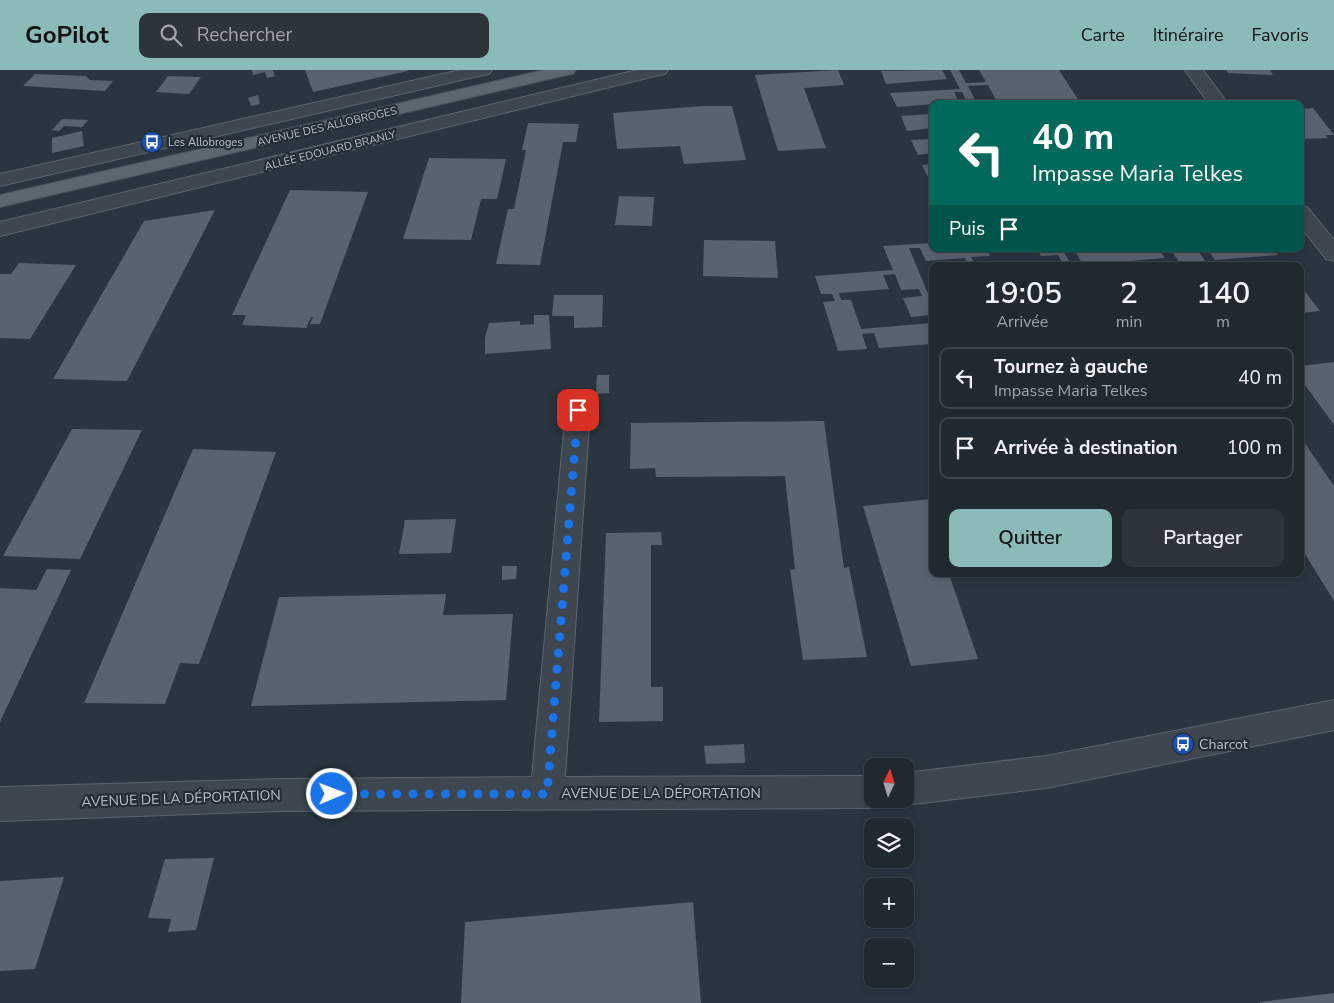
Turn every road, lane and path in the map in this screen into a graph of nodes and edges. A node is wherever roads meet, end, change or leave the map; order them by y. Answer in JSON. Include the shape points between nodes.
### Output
{"nodes":[{"id":1,"x":483,"y":70,"type":"edge"},
{"id":2,"x":566,"y":70,"type":"edge"},
{"id":3,"x":660,"y":70,"type":"edge"},
{"id":4,"x":1194,"y":70,"type":"edge"},
{"id":5,"x":1216,"y":100,"type":"edge"},
{"id":6,"x":0,"y":180,"type":"edge"},
{"id":7,"x":0,"y":201,"type":"edge"},
{"id":8,"x":1304,"y":217,"type":"edge"},
{"id":9,"x":0,"y":229,"type":"edge"},
{"id":10,"x":1334,"y":254,"type":"edge"},
{"id":11,"x":578,"y":410,"type":"dead end"},
{"id":12,"x":1334,"y":715,"type":"edge"},
{"id":13,"x":914,"y":788,"type":"edge"},
{"id":14,"x":864,"y":792,"type":"edge"},
{"id":15,"x":547,"y":794,"type":"junction"},
{"id":16,"x":0,"y":804,"type":"edge"}],
"edges":[{"from":1,"to":6,"type":"street"},
{"from":2,"to":7,"type":"main road","name":"AVENUE DES ALLOBROGES"},
{"from":3,"to":9,"type":"street","name":"ALLÉE EDOUARD BRANLY"},
{"from":4,"to":5,"type":"street"},
{"from":8,"to":10,"type":"street"},
{"from":11,"to":15,"type":"street"},
{"from":12,"to":13,"type":"street","via":[[1046,772]]},
{"from":14,"to":15,"type":"street","name":"AVENUE DE LA DÉPORTATION"},
{"from":15,"to":16,"type":"street","name":"AVENUE DE LA DÉPORTATION","via":[[279,795]]}]}
